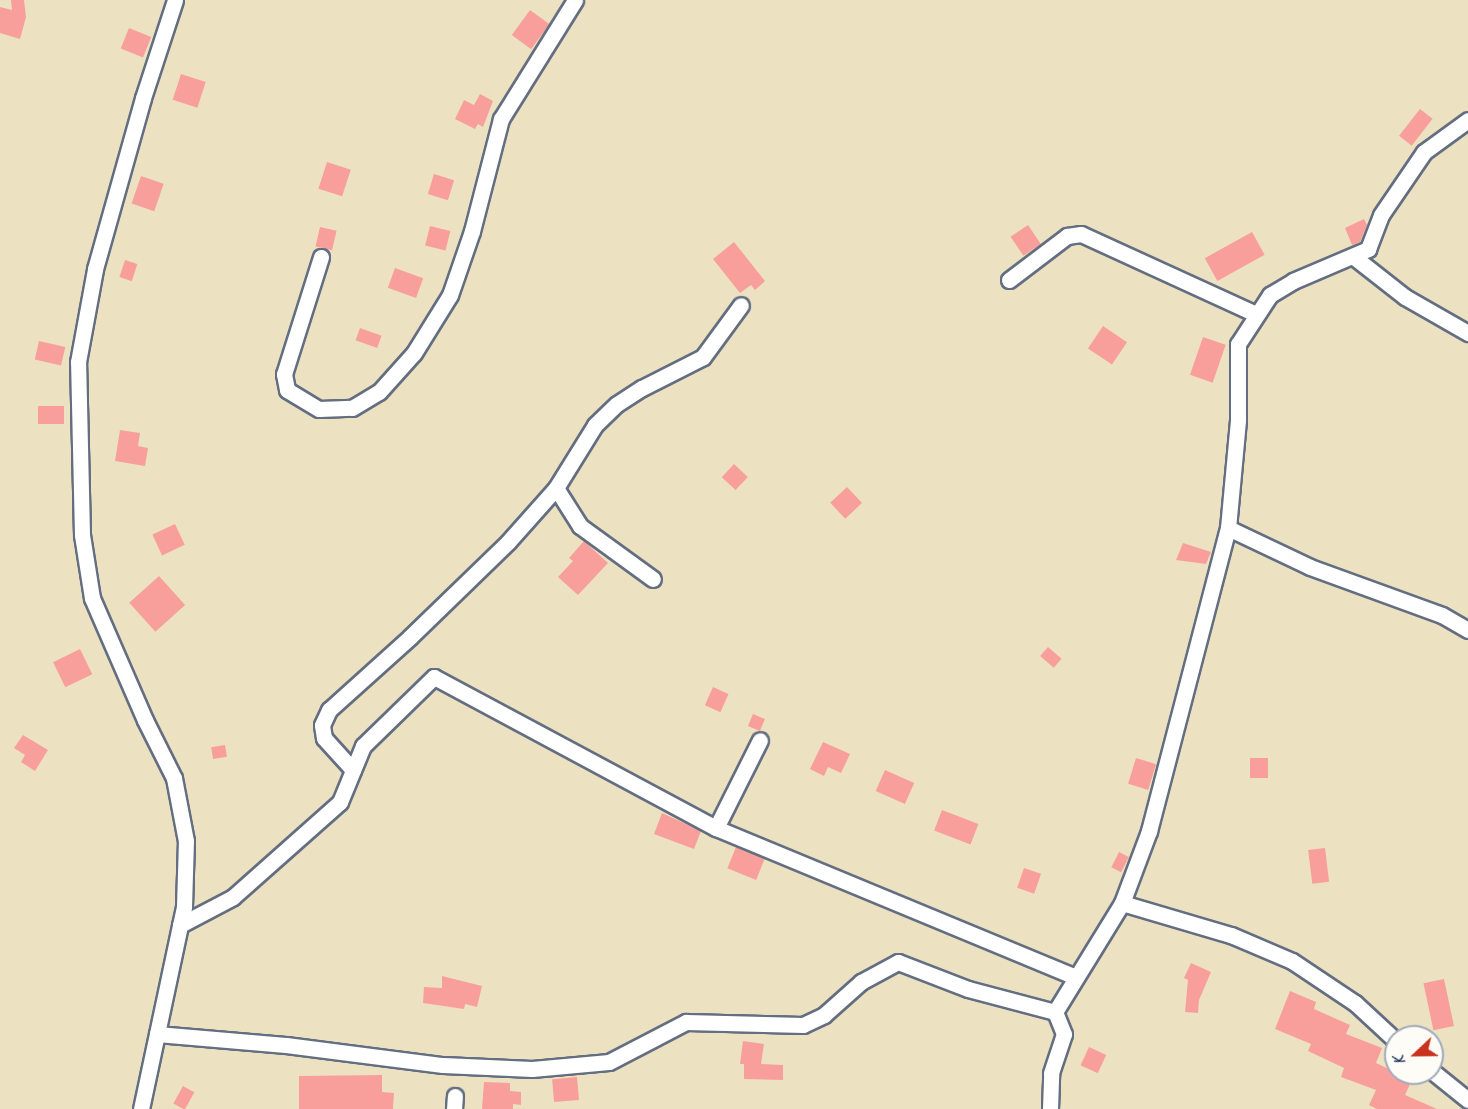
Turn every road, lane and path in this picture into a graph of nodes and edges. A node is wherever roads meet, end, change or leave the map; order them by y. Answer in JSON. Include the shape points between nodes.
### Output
{"nodes":[{"id":1,"x":175,"y":0,"type":"edge"},
{"id":2,"x":575,"y":0,"type":"edge"},
{"id":3,"x":1468,"y":120,"type":"edge"},
{"id":4,"x":321,"y":257,"type":"dead end"},
{"id":5,"x":1354,"y":257,"type":"junction"},
{"id":6,"x":1009,"y":280,"type":"dead end"},
{"id":7,"x":741,"y":305,"type":"dead end"},
{"id":8,"x":1256,"y":314,"type":"junction"},
{"id":9,"x":1468,"y":333,"type":"edge"},
{"id":10,"x":556,"y":488,"type":"junction"},
{"id":11,"x":1228,"y":528,"type":"junction"},
{"id":12,"x":653,"y":579,"type":"dead end"},
{"id":13,"x":1468,"y":630,"type":"edge"},
{"id":14,"x":760,"y":740,"type":"dead end"},
{"id":15,"x":353,"y":770,"type":"junction"},
{"id":16,"x":716,"y":828,"type":"junction"},
{"id":17,"x":1122,"y":903,"type":"junction"},
{"id":18,"x":180,"y":925,"type":"junction"},
{"id":19,"x":1075,"y":977,"type":"junction"},
{"id":20,"x":1055,"y":1012,"type":"junction"},
{"id":21,"x":1384,"y":1030,"type":"edge"},
{"id":22,"x":157,"y":1034,"type":"junction"},
{"id":23,"x":1444,"y":1081,"type":"edge"},
{"id":24,"x":1468,"y":1100,"type":"edge"},
{"id":25,"x":141,"y":1109,"type":"edge"},
{"id":26,"x":1050,"y":1109,"type":"edge"}],
"edges":[{"from":1,"to":18,"type":"street","via":[[95,269],[78,362],[82,535],[92,598],[174,778],[186,841]]},
{"from":2,"to":4,"type":"street","via":[[501,119],[472,231],[450,296],[414,352],[379,392],[352,408],[319,409],[288,390],[284,374]]},
{"from":3,"to":5,"type":"street","via":[[1424,152],[1381,215],[1368,249]]},
{"from":5,"to":8,"type":"street","via":[[1293,281],[1270,295]]},
{"from":5,"to":9,"type":"street","via":[[1405,297]]},
{"from":6,"to":8,"type":"street","via":[[1067,236],[1081,234]]},
{"from":7,"to":10,"type":"street","via":[[704,357],[642,388],[595,425]]},
{"from":8,"to":11,"type":"street","via":[[1238,344],[1238,420]]},
{"from":10,"to":12,"type":"street","via":[[580,526]]},
{"from":10,"to":15,"type":"street","via":[[508,542],[329,710],[322,725],[324,738]]},
{"from":11,"to":13,"type":"street","via":[[1310,567],[1442,615]]},
{"from":11,"to":17,"type":"street","via":[[1149,831]]},
{"from":14,"to":16,"type":"street"},
{"from":15,"to":16,"type":"street","via":[[363,746],[434,677]]},
{"from":15,"to":18,"type":"street","via":[[339,802],[294,844],[233,897]]},
{"from":16,"to":19,"type":"street"},
{"from":17,"to":19,"type":"street"},
{"from":17,"to":21,"type":"street","via":[[1231,935],[1292,961],[1355,1003]]},
{"from":18,"to":22,"type":"street"},
{"from":19,"to":20,"type":"street"},
{"from":20,"to":22,"type":"street","via":[[968,989],[898,962],[861,982],[824,1015],[803,1025],[686,1022],[609,1062],[532,1069],[443,1065]]},
{"from":20,"to":26,"type":"street","via":[[1064,1034],[1051,1073]]},
{"from":22,"to":25,"type":"street"},
{"from":23,"to":24,"type":"street"}]}
